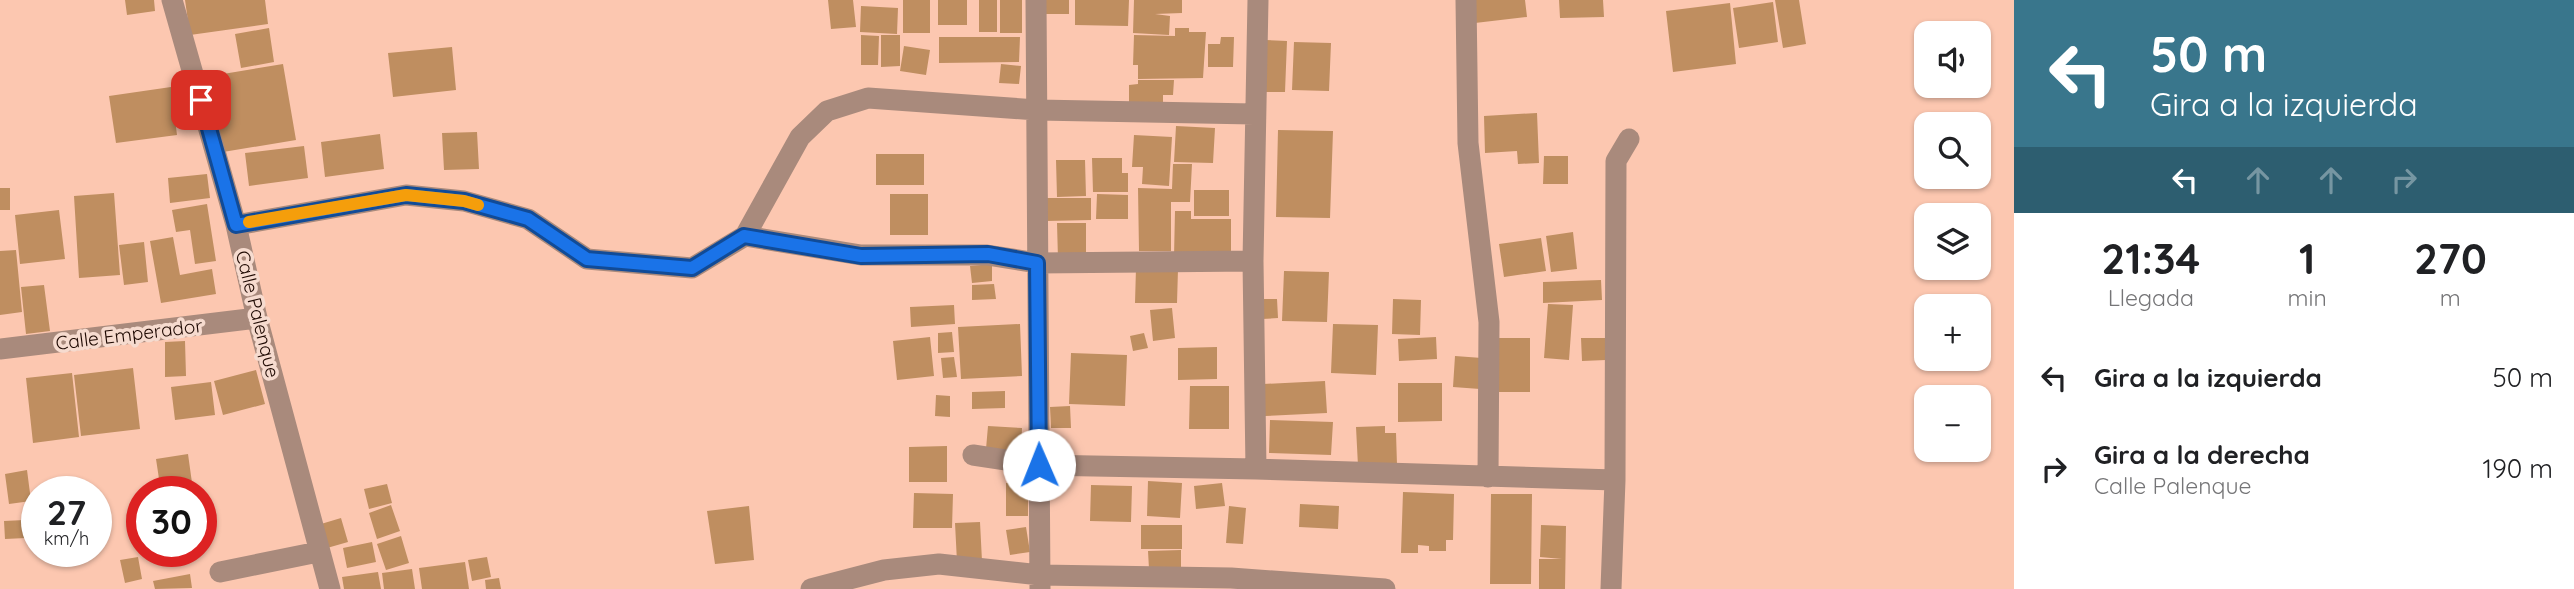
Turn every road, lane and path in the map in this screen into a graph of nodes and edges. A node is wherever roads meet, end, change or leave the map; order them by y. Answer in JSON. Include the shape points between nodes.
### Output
{"nodes":[{"id":1,"x":172,"y":0,"type":"edge"},
{"id":2,"x":1036,"y":0,"type":"edge"},
{"id":3,"x":1258,"y":0,"type":"edge"},
{"id":4,"x":1466,"y":0,"type":"edge"},
{"id":5,"x":1037,"y":110,"type":"junction"},
{"id":6,"x":1254,"y":114,"type":"junction"},
{"id":7,"x":1629,"y":139,"type":"dead end"},
{"id":8,"x":236,"y":225,"type":"junction"},
{"id":9,"x":744,"y":236,"type":"junction"},
{"id":10,"x":1253,"y":261,"type":"junction"},
{"id":11,"x":1037,"y":263,"type":"junction"},
{"id":12,"x":257,"y":318,"type":"junction"},
{"id":13,"x":0,"y":349,"type":"edge"},
{"id":14,"x":973,"y":455,"type":"dead end"},
{"id":15,"x":1039,"y":465,"type":"junction"},
{"id":16,"x":1256,"y":469,"type":"junction"},
{"id":17,"x":1488,"y":477,"type":"junction"},
{"id":18,"x":1615,"y":480,"type":"junction"},
{"id":19,"x":318,"y":552,"type":"junction"},
{"id":20,"x":220,"y":572,"type":"dead end"},
{"id":21,"x":1040,"y":582,"type":"edge"},
{"id":22,"x":1231,"y":584,"type":"edge"},
{"id":23,"x":330,"y":589,"type":"edge"},
{"id":24,"x":811,"y":589,"type":"edge"},
{"id":25,"x":1385,"y":589,"type":"edge"},
{"id":26,"x":1611,"y":589,"type":"edge"}],
"edges":[{"from":1,"to":8,"type":"street","name":"Calle Palenque"},
{"from":2,"to":5,"type":"street"},
{"from":3,"to":6,"type":"street"},
{"from":4,"to":17,"type":"street","via":[[1468,143],[1489,322]]},
{"from":5,"to":6,"type":"street"},
{"from":5,"to":9,"type":"street","via":[[868,98],[827,111],[800,136]]},
{"from":5,"to":11,"type":"street"},
{"from":6,"to":10,"type":"street"},
{"from":7,"to":18,"type":"street","via":[[1616,161]]},
{"from":8,"to":9,"type":"street","via":[[406,195],[464,201],[528,219],[587,259],[692,268]]},
{"from":8,"to":12,"type":"street","name":"Calle Palenque"},
{"from":9,"to":11,"type":"street","via":[[861,256],[988,254]]},
{"from":10,"to":11,"type":"street"},
{"from":10,"to":16,"type":"street"},
{"from":11,"to":15,"type":"street"},
{"from":12,"to":13,"type":"street","name":"Calle Emperador"},
{"from":12,"to":19,"type":"street","name":"Calle Palenque"},
{"from":14,"to":15,"type":"street"},
{"from":15,"to":16,"type":"street"},
{"from":15,"to":21,"type":"street"},
{"from":16,"to":17,"type":"street"},
{"from":17,"to":18,"type":"street"},
{"from":18,"to":26,"type":"street"},
{"from":19,"to":20,"type":"street"},
{"from":19,"to":23,"type":"street","name":"Calle Palenque"},
{"from":21,"to":22,"type":"street"},
{"from":21,"to":24,"type":"street","via":[[939,564],[884,570]]},
{"from":22,"to":25,"type":"street"}]}
